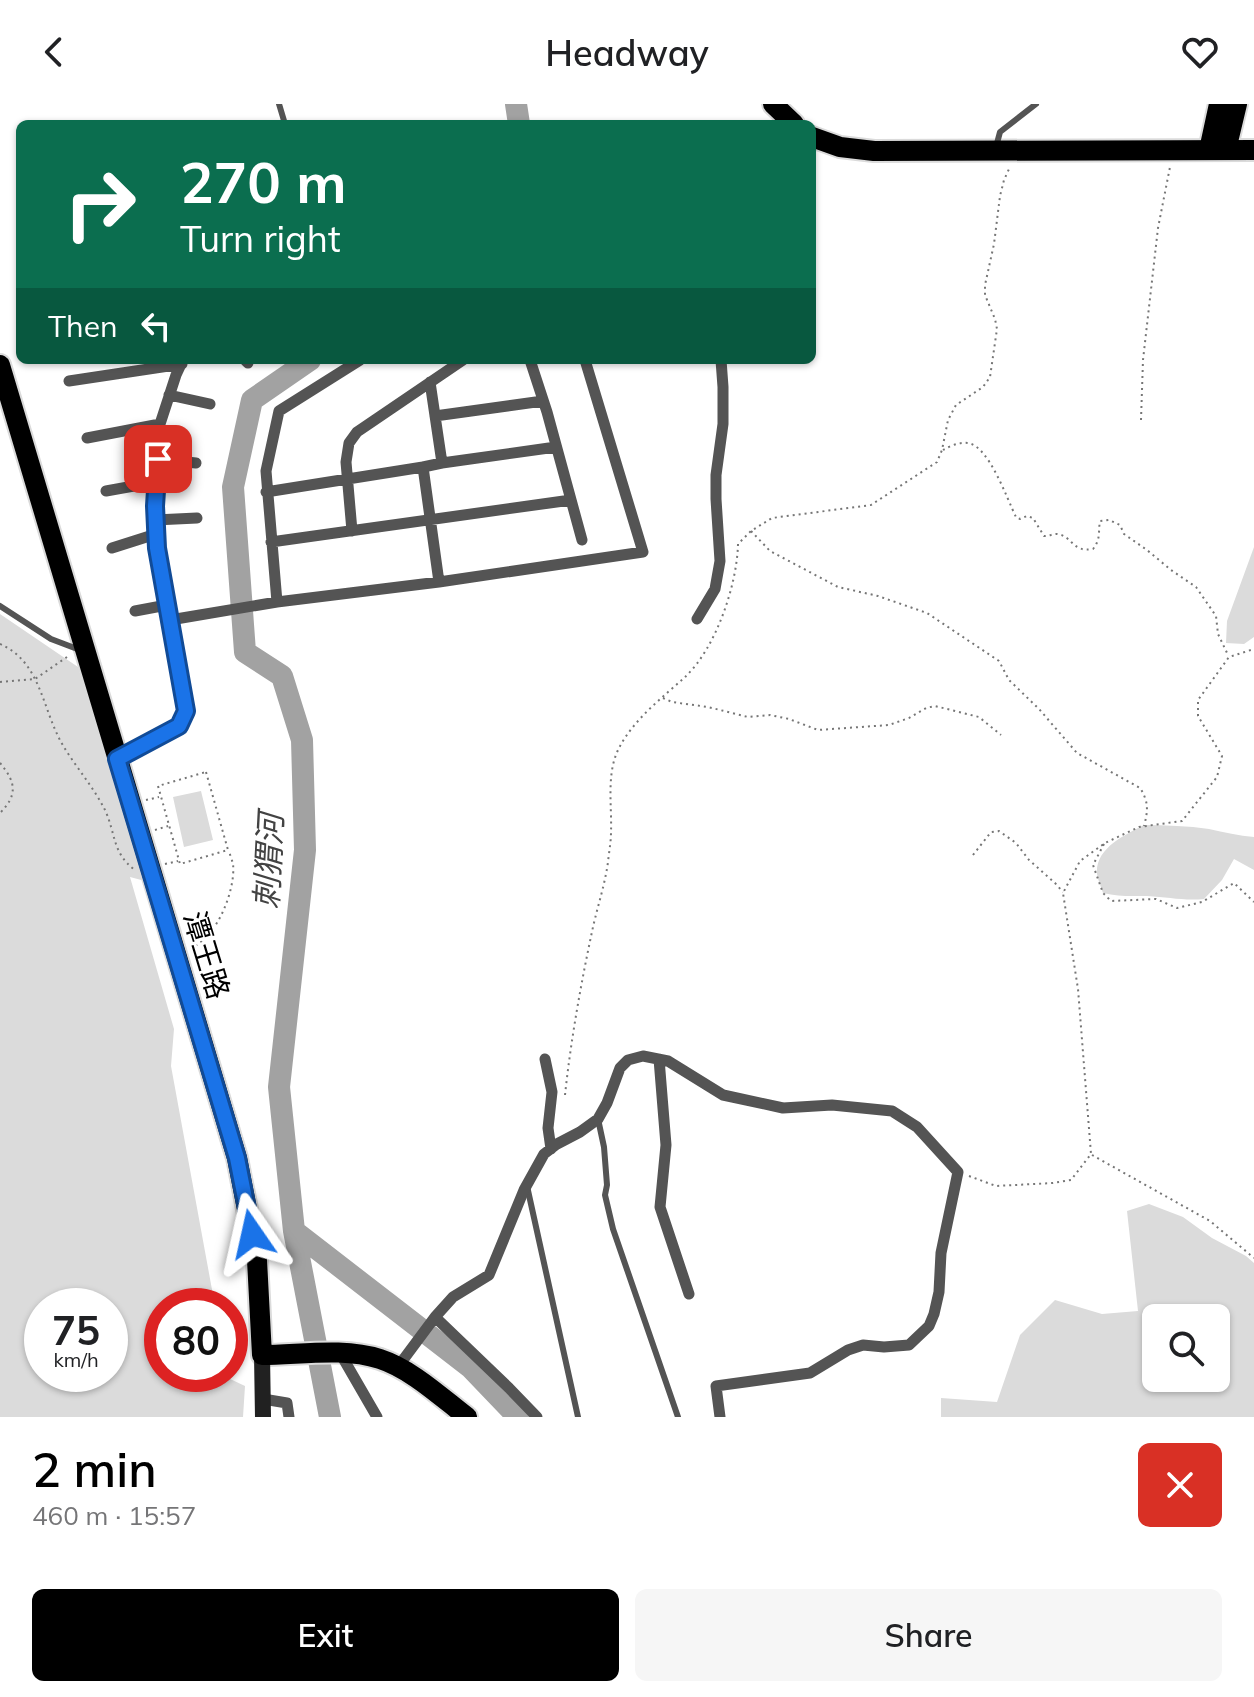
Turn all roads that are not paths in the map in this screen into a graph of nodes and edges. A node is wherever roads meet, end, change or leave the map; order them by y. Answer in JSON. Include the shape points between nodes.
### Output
{"nodes":[{"id":1,"x":773,"y":104,"type":"edge"},
{"id":2,"x":1036,"y":104,"type":"edge"},
{"id":3,"x":1219,"y":104,"type":"edge"},
{"id":4,"x":1237,"y":104,"type":"edge"},
{"id":5,"x":790,"y":120,"type":"edge"},
{"id":6,"x":816,"y":138,"type":"edge"},
{"id":7,"x":1217,"y":150,"type":"junction"},
{"id":8,"x":1254,"y":150,"type":"edge"},
{"id":9,"x":994,"y":152,"type":"junction"},
{"id":10,"x":170,"y":364,"type":"edge"},
{"id":11,"x":181,"y":364,"type":"edge"},
{"id":12,"x":354,"y":364,"type":"edge"},
{"id":13,"x":457,"y":364,"type":"edge"},
{"id":14,"x":531,"y":364,"type":"edge"},
{"id":15,"x":586,"y":364,"type":"edge"},
{"id":16,"x":721,"y":364,"type":"edge"},
{"id":17,"x":0,"y":365,"type":"edge"},
{"id":18,"x":69,"y":381,"type":"dead end"},
{"id":19,"x":430,"y":382,"type":"junction"},
{"id":20,"x":169,"y":395,"type":"junction"},
{"id":21,"x":543,"y":401,"type":"junction"},
{"id":22,"x":210,"y":404,"type":"dead end"},
{"id":23,"x":435,"y":416,"type":"junction"},
{"id":24,"x":160,"y":424,"type":"junction"},
{"id":25,"x":87,"y":438,"type":"dead end"},
{"id":26,"x":556,"y":447,"type":"junction"},
{"id":27,"x":158,"y":459,"type":"junction"},
{"id":28,"x":196,"y":463,"type":"dead end"},
{"id":29,"x":442,"y":463,"type":"junction"},
{"id":30,"x":423,"y":467,"type":"junction"},
{"id":31,"x":347,"y":479,"type":"junction"},
{"id":32,"x":156,"y":482,"type":"junction"},
{"id":33,"x":106,"y":491,"type":"dead end"},
{"id":34,"x":266,"y":492,"type":"junction"},
{"id":35,"x":571,"y":500,"type":"junction"},
{"id":36,"x":197,"y":518,"type":"dead end"},
{"id":37,"x":155,"y":520,"type":"junction"},
{"id":38,"x":430,"y":520,"type":"junction"},
{"id":39,"x":352,"y":531,"type":"junction"},
{"id":40,"x":156,"y":534,"type":"junction"},
{"id":41,"x":582,"y":540,"type":"dead end"},
{"id":42,"x":271,"y":542,"type":"junction"},
{"id":43,"x":112,"y":548,"type":"dead end"},
{"id":44,"x":439,"y":582,"type":"junction"},
{"id":45,"x":277,"y":602,"type":"junction"},
{"id":46,"x":167,"y":605,"type":"junction"},
{"id":47,"x":0,"y":606,"type":"edge"},
{"id":48,"x":135,"y":611,"type":"dead end"},
{"id":49,"x":697,"y":619,"type":"dead end"},
{"id":50,"x":170,"y":620,"type":"junction"},
{"id":51,"x":80,"y":650,"type":"junction"},
{"id":52,"x":117,"y":759,"type":"junction"},
{"id":53,"x":545,"y":1059,"type":"dead end"},
{"id":54,"x":659,"y":1059,"type":"junction"},
{"id":55,"x":598,"y":1119,"type":"junction"},
{"id":56,"x":551,"y":1149,"type":"junction"},
{"id":57,"x":527,"y":1184,"type":"junction"},
{"id":58,"x":689,"y":1294,"type":"dead end"},
{"id":59,"x":435,"y":1318,"type":"junction"},
{"id":60,"x":340,"y":1353,"type":"junction"},
{"id":61,"x":262,"y":1355,"type":"junction"},
{"id":62,"x":398,"y":1368,"type":"junction"},
{"id":63,"x":263,"y":1399,"type":"junction"},
{"id":64,"x":263,"y":1417,"type":"edge"},
{"id":65,"x":289,"y":1417,"type":"edge"},
{"id":66,"x":377,"y":1417,"type":"edge"},
{"id":67,"x":467,"y":1417,"type":"edge"},
{"id":68,"x":537,"y":1417,"type":"edge"},
{"id":69,"x":578,"y":1417,"type":"edge"},
{"id":70,"x":678,"y":1417,"type":"edge"},
{"id":71,"x":720,"y":1417,"type":"edge"}],
"edges":[{"from":1,"to":5,"type":"highway"},
{"from":2,"to":9,"type":"lane","via":[[1000,132]]},
{"from":3,"to":7,"type":"highway"},
{"from":4,"to":7,"type":"highway"},
{"from":6,"to":9,"type":"highway","via":[[874,151]]},
{"from":7,"to":8,"type":"highway"},
{"from":7,"to":9,"type":"highway"},
{"from":10,"to":18,"type":"street"},
{"from":11,"to":20,"type":"street"},
{"from":12,"to":34,"type":"street","via":[[279,411]]},
{"from":13,"to":19,"type":"street"},
{"from":14,"to":21,"type":"street"},
{"from":15,"to":44,"type":"street","via":[[643,552]]},
{"from":16,"to":49,"type":"street","via":[[723,424],[716,475],[720,561],[715,589]]},
{"from":17,"to":51,"type":"highway","name":"潭王路"},
{"from":19,"to":23,"type":"street"},
{"from":19,"to":31,"type":"street","via":[[357,432],[349,443]]},
{"from":20,"to":22,"type":"street"},
{"from":20,"to":24,"type":"street"},
{"from":21,"to":23,"type":"street"},
{"from":21,"to":26,"type":"street"},
{"from":23,"to":29,"type":"street"},
{"from":24,"to":25,"type":"street"},
{"from":24,"to":27,"type":"street"},
{"from":26,"to":29,"type":"street"},
{"from":26,"to":35,"type":"street"},
{"from":27,"to":28,"type":"street"},
{"from":27,"to":32,"type":"street"},
{"from":29,"to":30,"type":"street"},
{"from":30,"to":31,"type":"street"},
{"from":30,"to":38,"type":"street"},
{"from":31,"to":34,"type":"street"},
{"from":31,"to":39,"type":"street"},
{"from":32,"to":33,"type":"street"},
{"from":32,"to":37,"type":"street"},
{"from":34,"to":42,"type":"street"},
{"from":35,"to":38,"type":"street"},
{"from":35,"to":41,"type":"street"},
{"from":36,"to":37,"type":"street"},
{"from":37,"to":40,"type":"street"},
{"from":38,"to":39,"type":"street"},
{"from":38,"to":44,"type":"street"},
{"from":39,"to":42,"type":"street"},
{"from":40,"to":43,"type":"street"},
{"from":40,"to":46,"type":"street"},
{"from":42,"to":45,"type":"street"},
{"from":44,"to":45,"type":"street"},
{"from":45,"to":50,"type":"street"},
{"from":46,"to":48,"type":"street"},
{"from":46,"to":50,"type":"street"},
{"from":47,"to":51,"type":"lane","via":[[51,639]]},
{"from":50,"to":52,"type":"street","via":[[186,711],[179,726]]},
{"from":51,"to":52,"type":"highway","name":"潭王路"},
{"from":52,"to":61,"type":"highway","name":"潭王路","via":[[237,1158],[257,1260]]},
{"from":53,"to":56,"type":"street","via":[[552,1092]]},
{"from":54,"to":55,"type":"street","via":[[628,1060]]},
{"from":54,"to":58,"type":"street","via":[[666,1145],[660,1207]]},
{"from":54,"to":71,"type":"street","via":[[723,1095],[783,1108],[832,1105],[892,1111],[917,1127],[958,1172],[929,1326],[909,1345],[863,1345],[810,1373],[716,1386]]},
{"from":55,"to":56,"type":"street"},
{"from":55,"to":70,"type":"lane","via":[[613,1229]]},
{"from":56,"to":57,"type":"street"},
{"from":57,"to":59,"type":"street","via":[[489,1275],[453,1297]]},
{"from":57,"to":69,"type":"lane"},
{"from":59,"to":62,"type":"street"},
{"from":59,"to":68,"type":"street"},
{"from":60,"to":61,"type":"highway"},
{"from":60,"to":62,"type":"highway","via":[[380,1359]]},
{"from":60,"to":66,"type":"street"},
{"from":61,"to":63,"type":"main road"},
{"from":62,"to":67,"type":"highway"},
{"from":63,"to":64,"type":"main road"},
{"from":63,"to":65,"type":"street","via":[[287,1403]]}]}
